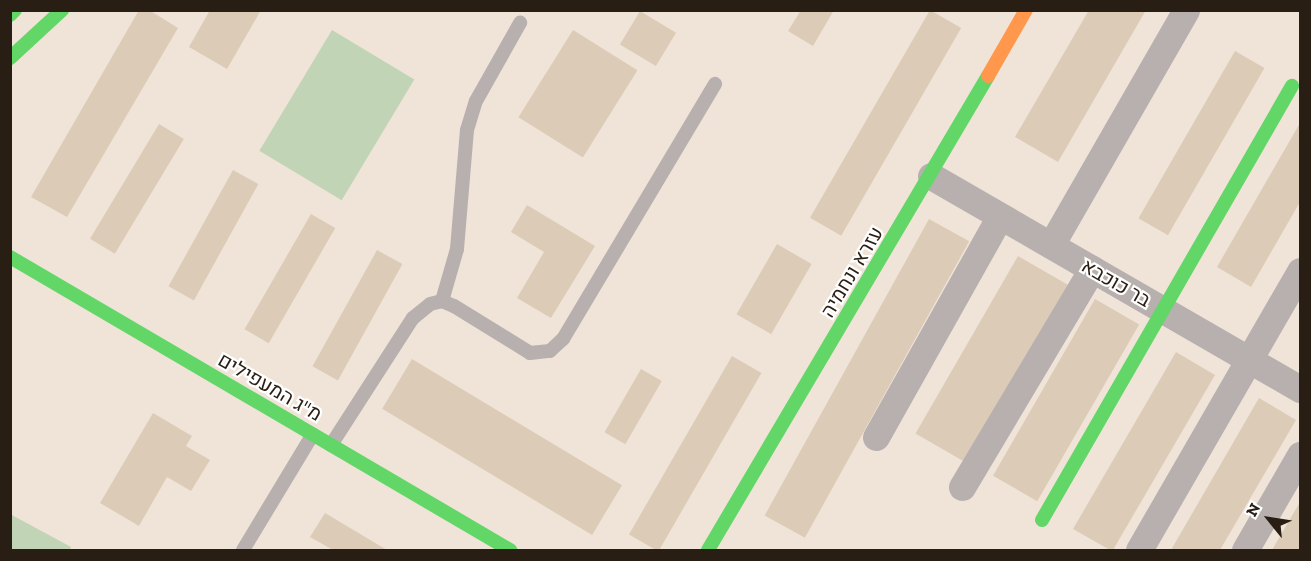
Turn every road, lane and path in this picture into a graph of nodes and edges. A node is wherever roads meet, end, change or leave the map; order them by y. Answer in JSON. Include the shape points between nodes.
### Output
{"nodes":[{"id":1,"x":15,"y":10,"type":"edge"},
{"id":2,"x":62,"y":10,"type":"edge"},
{"id":3,"x":1026,"y":10,"type":"edge"},
{"id":4,"x":1186,"y":10,"type":"edge"},
{"id":5,"x":10,"y":15,"type":"edge"},
{"id":6,"x":520,"y":22,"type":"dead end"},
{"id":7,"x":10,"y":58,"type":"edge"},
{"id":8,"x":715,"y":84,"type":"dead end"},
{"id":9,"x":1292,"y":86,"type":"dead end"},
{"id":10,"x":931,"y":176,"type":"junction"},
{"id":11,"x":1000,"y":216,"type":"junction"},
{"id":12,"x":1051,"y":245,"type":"junction"},
{"id":13,"x":10,"y":258,"type":"edge"},
{"id":14,"x":1092,"y":269,"type":"junction"},
{"id":15,"x":1300,"y":271,"type":"edge"},
{"id":16,"x":442,"y":301,"type":"junction"},
{"id":17,"x":1162,"y":309,"type":"junction"},
{"id":18,"x":1251,"y":360,"type":"junction"},
{"id":19,"x":1300,"y":389,"type":"edge"},
{"id":20,"x":313,"y":435,"type":"junction"},
{"id":21,"x":876,"y":437,"type":"dead end"},
{"id":22,"x":331,"y":446,"type":"junction"},
{"id":23,"x":1300,"y":455,"type":"edge"},
{"id":24,"x":962,"y":487,"type":"dead end"},
{"id":25,"x":1042,"y":520,"type":"dead end"},
{"id":26,"x":243,"y":550,"type":"edge"},
{"id":27,"x":510,"y":550,"type":"edge"},
{"id":28,"x":708,"y":550,"type":"edge"},
{"id":29,"x":1139,"y":550,"type":"edge"},
{"id":30,"x":1245,"y":550,"type":"edge"}],
"edges":[{"from":1,"to":5,"type":"street"},
{"from":2,"to":7,"type":"street"},
{"from":3,"to":10,"type":"street","name":"עזרא ונחמיה"},
{"from":4,"to":12,"type":"street"},
{"from":6,"to":16,"type":"lane","via":[[476,101],[467,130],[457,249]]},
{"from":8,"to":16,"type":"lane","via":[[562,339],[550,351],[531,353]]},
{"from":9,"to":17,"type":"street"},
{"from":10,"to":11,"type":"street","name":"בר כוכבא"},
{"from":10,"to":28,"type":"street","name":"עזרא ונחמיה"},
{"from":11,"to":12,"type":"street","name":"בר כוכבא"},
{"from":11,"to":21,"type":"street"},
{"from":12,"to":14,"type":"street","name":"בר כוכבא"},
{"from":13,"to":20,"type":"street","name":"מ\"ג המעפילים"},
{"from":14,"to":17,"type":"street","name":"בר כוכבא"},
{"from":14,"to":24,"type":"street"},
{"from":15,"to":18,"type":"street"},
{"from":16,"to":22,"type":"lane","via":[[430,303],[413,318]]},
{"from":17,"to":18,"type":"street","name":"בר כוכבא"},
{"from":17,"to":25,"type":"street"},
{"from":18,"to":19,"type":"street","name":"בר כוכבא"},
{"from":18,"to":29,"type":"street"},
{"from":20,"to":22,"type":"street","name":"מ\"ג המעפילים"},
{"from":20,"to":26,"type":"lane"},
{"from":22,"to":27,"type":"street","name":"מ\"ג המעפילים"},
{"from":23,"to":30,"type":"street"}]}
